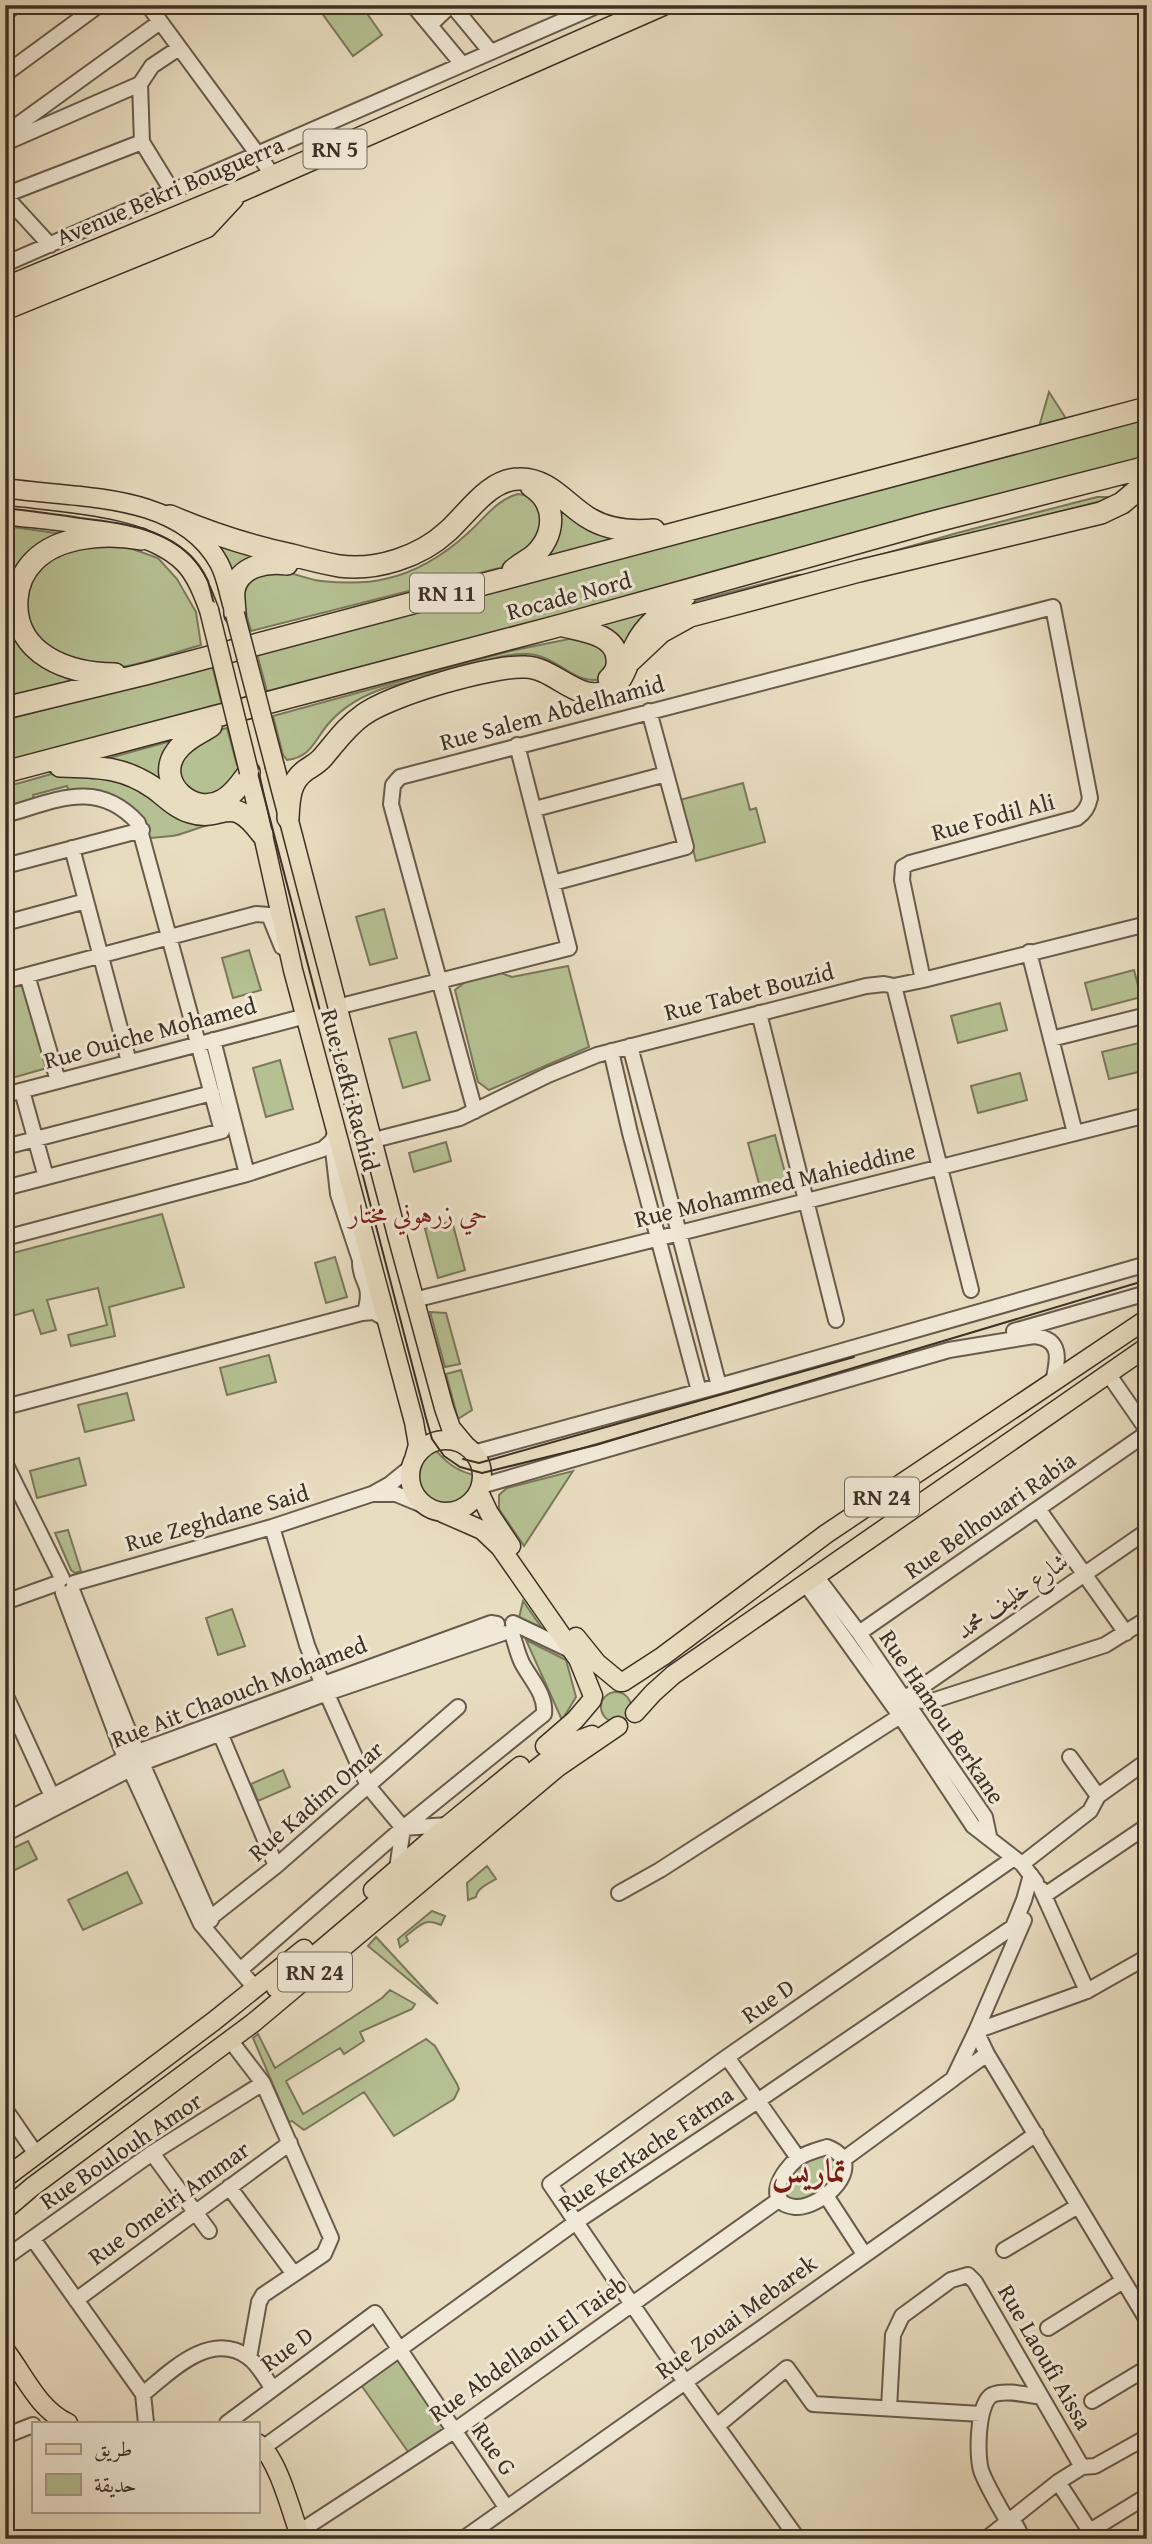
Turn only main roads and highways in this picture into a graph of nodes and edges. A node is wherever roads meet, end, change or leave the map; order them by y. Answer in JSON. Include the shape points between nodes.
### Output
{"nodes":[{"id":1,"x":637,"y":5,"type":"edge"},
{"id":2,"x":662,"y":5,"type":"edge"},
{"id":3,"x":240,"y":191,"type":"junction"},
{"id":4,"x":5,"y":280,"type":"edge"},
{"id":5,"x":5,"y":288,"type":"edge"},
{"id":6,"x":5,"y":309,"type":"edge"},
{"id":7,"x":1147,"y":408,"type":"edge"},
{"id":8,"x":1147,"y":467,"type":"edge"},
{"id":9,"x":1147,"y":482,"type":"edge"},
{"id":10,"x":5,"y":488,"type":"edge"},
{"id":11,"x":5,"y":514,"type":"edge"},
{"id":12,"x":746,"y":515,"type":"junction"},
{"id":13,"x":170,"y":516,"type":"junction"},
{"id":14,"x":141,"y":538,"type":"junction"},
{"id":15,"x":859,"y":571,"type":"junction"},
{"id":16,"x":735,"y":576,"type":"junction"},
{"id":17,"x":501,"y":578,"type":"junction"},
{"id":18,"x":695,"y":588,"type":"junction"},
{"id":19,"x":235,"y":614,"type":"junction"},
{"id":20,"x":5,"y":616,"type":"edge"},
{"id":21,"x":562,"y":625,"type":"junction"},
{"id":22,"x":5,"y":630,"type":"edge"},
{"id":23,"x":628,"y":663,"type":"junction"},
{"id":24,"x":149,"y":673,"type":"junction"},
{"id":25,"x":5,"y":708,"type":"edge"},
{"id":26,"x":225,"y":716,"type":"junction"},
{"id":27,"x":33,"y":765,"type":"junction"},
{"id":28,"x":275,"y":767,"type":"junction"},
{"id":29,"x":5,"y":772,"type":"edge"},
{"id":30,"x":249,"y":772,"type":"junction"},
{"id":31,"x":288,"y":818,"type":"junction"},
{"id":32,"x":262,"y":834,"type":"junction"},
{"id":33,"x":1147,"y":1319,"type":"edge"},
{"id":34,"x":1147,"y":1347,"type":"edge"},
{"id":35,"x":1053,"y":1382,"type":"junction"},
{"id":36,"x":1067,"y":1404,"type":"junction"},
{"id":37,"x":470,"y":1450,"type":"junction"},
{"id":38,"x":412,"y":1463,"type":"junction"},
{"id":39,"x":480,"y":1489,"type":"junction"},
{"id":40,"x":443,"y":1513,"type":"junction"},
{"id":41,"x":648,"y":1667,"type":"junction"},
{"id":42,"x":622,"y":1682,"type":"junction"},
{"id":43,"x":663,"y":1684,"type":"junction"},
{"id":44,"x":593,"y":1698,"type":"junction"},
{"id":45,"x":635,"y":1713,"type":"junction"},
{"id":46,"x":618,"y":1726,"type":"junction"},
{"id":47,"x":602,"y":1735,"type":"junction"},
{"id":48,"x":5,"y":2178,"type":"edge"},
{"id":49,"x":5,"y":2209,"type":"edge"},
{"id":50,"x":10,"y":2356,"type":"edge"},
{"id":51,"x":48,"y":2422,"type":"edge"},
{"id":52,"x":260,"y":2445,"type":"edge"},
{"id":53,"x":300,"y":2535,"type":"edge"}],
"edges":[{"from":1,"to":4,"type":"highway","name":"Avenue Bekri Bouguerra","number":"RN 5","via":[[262,161],[83,248]]},
{"from":2,"to":3,"type":"highway","name":"Avenue Bekri Bouguerra","number":"RN 5"},
{"from":3,"to":5,"type":"highway","name":"Avenue Bekri Bouguerra","number":"RN 5"},
{"from":3,"to":6,"type":"highway","via":[[206,227]]},
{"from":7,"to":12,"type":"highway","name":"Rocade Nord","number":"RN 11"},
{"from":8,"to":16,"type":"highway","name":"Rocade Nord","number":"RN 11"},
{"from":9,"to":15,"type":"highway","via":[[1101,513]]},
{"from":10,"to":13,"type":"main road","via":[[127,503]]},
{"from":11,"to":14,"type":"main road","name":"Rue Lefki Rachid"},
{"from":12,"to":13,"type":"highway","via":[[654,530],[616,529],[585,516],[537,481],[508,480],[490,489],[427,547],[390,562],[354,566],[237,542]]},
{"from":12,"to":17,"type":"highway","name":"Rocade Nord","number":"RN 11"},
{"from":13,"to":19,"type":"main road","via":[[193,532],[218,561]]},
{"from":14,"to":24,"type":"highway","via":[[92,538],[44,552],[23,575],[16,605],[24,634],[60,665],[91,673]]},
{"from":14,"to":30,"type":"main road","name":"Rue Lefki Rachid","bridge":true,"via":[[185,564],[203,594]]},
{"from":15,"to":16,"type":"highway"},
{"from":15,"to":23,"type":"highway","via":[[690,616],[661,632]]},
{"from":16,"to":18,"type":"highway","name":"Rocade Nord","number":"RN 11"},
{"from":17,"to":19,"type":"highway","via":[[533,556],[550,531],[548,504],[530,486],[505,488],[433,550],[388,569],[355,574],[278,562],[261,564],[236,585]]},
{"from":17,"to":24,"type":"highway","name":"Rocade Nord","number":"RN 11"},
{"from":18,"to":21,"type":"highway","name":"Rocade Nord","number":"RN 11"},
{"from":18,"to":23,"type":"highway","via":[[645,630]]},
{"from":19,"to":28,"type":"main road","bridge":true},
{"from":20,"to":22,"type":"highway"},
{"from":21,"to":26,"type":"highway","name":"Rocade Nord","number":"RN 11"},
{"from":21,"to":28,"type":"highway","via":[[611,644],[617,656],[613,676],[600,684],[585,685],[553,665],[524,657],[453,671],[365,699],[340,717],[308,757],[294,765]]},
{"from":23,"to":31,"type":"highway","via":[[616,685],[602,693],[580,691],[550,673],[524,667],[412,692],[379,705],[351,725],[300,775],[290,794]]},
{"from":24,"to":25,"type":"highway","name":"Rocade Nord","number":"RN 11"},
{"from":26,"to":27,"type":"highway","name":"Rocade Nord","number":"RN 11"},
{"from":26,"to":30,"type":"highway","via":[[177,750],[170,765],[171,782],[187,799],[210,804],[225,799]]},
{"from":27,"to":29,"type":"highway","name":"Rocade Nord","number":"RN 11"},
{"from":27,"to":32,"type":"highway","via":[[125,771],[188,811],[236,811]]},
{"from":28,"to":31,"type":"main road"},
{"from":30,"to":32,"type":"main road","name":"Rue Lefki Rachid"},
{"from":31,"to":37,"type":"main road","via":[[414,1300],[451,1428]]},
{"from":32,"to":38,"type":"main road","name":"Rue Lefki Rachid","via":[[370,1300],[384,1318],[416,1430],[418,1445]]},
{"from":33,"to":35,"type":"main road","number":"RN 24"},
{"from":34,"to":36,"type":"main road","number":"RN 24"},
{"from":35,"to":36,"type":"main road"},
{"from":35,"to":41,"type":"main road","number":"RN 24","via":[[826,1534]]},
{"from":36,"to":43,"type":"main road","number":"RN 24"},
{"from":37,"to":38,"type":"main road","via":[[440,1441],[426,1446]]},
{"from":37,"to":39,"type":"main road","via":[[481,1468]]},
{"from":38,"to":40,"type":"main road","via":[[412,1489],[425,1506]]},
{"from":39,"to":40,"type":"main road","via":[[464,1508]]},
{"from":39,"to":42,"type":"main road","via":[[504,1536],[579,1641]]},
{"from":40,"to":44,"type":"main road","via":[[490,1536],[573,1651]]},
{"from":41,"to":42,"type":"main road","number":"RN 24"},
{"from":41,"to":43,"type":"main road"},
{"from":42,"to":44,"type":"main road","via":[[604,1684]]},
{"from":42,"to":45,"type":"main road","via":[[636,1695]]},
{"from":43,"to":45,"type":"main road","number":"RN 24"},
{"from":44,"to":46,"type":"main road","via":[[599,1719]]},
{"from":44,"to":48,"type":"main road","number":"RN 24","via":[[556,1738],[303,1950]]},
{"from":45,"to":46,"type":"main road"},
{"from":46,"to":47,"type":"main road","number":"RN 24"},
{"from":47,"to":49,"type":"main road","number":"RN 24","via":[[230,2040]]},
{"from":47,"to":49,"type":"main road","number":"RN 24","via":[[581,1737],[562,1748],[253,2008],[37,2169]]},
{"from":50,"to":51,"type":"main road","via":[[42,2404]]},
{"from":52,"to":53,"type":"main road","via":[[274,2465]]}]}
